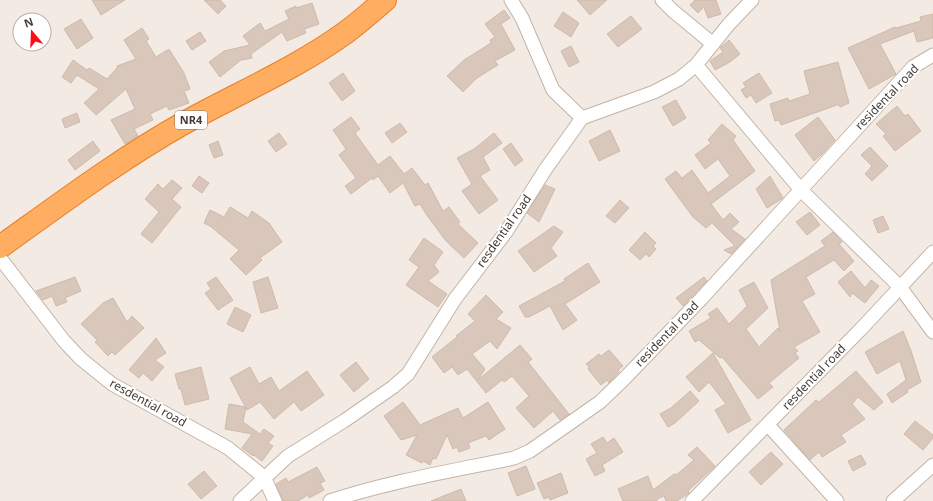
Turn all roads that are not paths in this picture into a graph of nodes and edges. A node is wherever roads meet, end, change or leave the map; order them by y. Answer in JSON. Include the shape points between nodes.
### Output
{"nodes":[{"id":1,"x":385,"y":0,"type":"edge"},
{"id":2,"x":511,"y":0,"type":"edge"},
{"id":3,"x":662,"y":0,"type":"edge"},
{"id":4,"x":752,"y":0,"type":"edge"},
{"id":5,"x":713,"y":44,"type":"junction"},
{"id":6,"x":933,"y":55,"type":"edge"},
{"id":7,"x":696,"y":65,"type":"junction"},
{"id":8,"x":582,"y":118,"type":"junction"},
{"id":9,"x":802,"y":190,"type":"junction"},
{"id":10,"x":0,"y":247,"type":"edge"},
{"id":11,"x":933,"y":252,"type":"edge"},
{"id":12,"x":0,"y":258,"type":"edge"},
{"id":13,"x":900,"y":287,"type":"junction"},
{"id":14,"x":933,"y":332,"type":"edge"},
{"id":15,"x":768,"y":425,"type":"junction"},
{"id":16,"x":933,"y":465,"type":"edge"},
{"id":17,"x":264,"y":477,"type":"junction"},
{"id":18,"x":240,"y":501,"type":"edge"},
{"id":19,"x":275,"y":501,"type":"edge"},
{"id":20,"x":330,"y":501,"type":"edge"},
{"id":21,"x":692,"y":501,"type":"edge"},
{"id":22,"x":837,"y":501,"type":"edge"},
{"id":23,"x":893,"y":501,"type":"edge"}],
"edges":[{"from":1,"to":10,"type":"highway","number":"NR4","via":[[311,56],[156,140],[59,204]]},
{"from":2,"to":8,"type":"street","via":[[522,18],[553,90]]},
{"from":3,"to":5,"type":"street"},
{"from":4,"to":5,"type":"street"},
{"from":5,"to":7,"type":"street"},
{"from":6,"to":9,"type":"street","name":"residental road","via":[[913,67]]},
{"from":7,"to":8,"type":"street","via":[[679,80],[654,92]]},
{"from":7,"to":9,"type":"street"},
{"from":8,"to":17,"type":"street","name":"resdential road","via":[[506,232],[455,299],[408,374],[344,421],[288,456]]},
{"from":9,"to":13,"type":"street"},
{"from":9,"to":20,"type":"street","name":"residental road","via":[[623,380],[600,402],[530,451],[514,458],[403,481]]},
{"from":11,"to":13,"type":"street","name":"resdential road"},
{"from":12,"to":17,"type":"street","name":"resdential road","via":[[64,341],[112,384],[228,448]]},
{"from":13,"to":14,"type":"street"},
{"from":13,"to":15,"type":"street","name":"resdential road"},
{"from":15,"to":21,"type":"street","name":"resdential road"},
{"from":15,"to":22,"type":"street"},
{"from":16,"to":23,"type":"street"},
{"from":17,"to":18,"type":"street","name":"resdential road"},
{"from":17,"to":19,"type":"street","name":"resdential road"}]}
